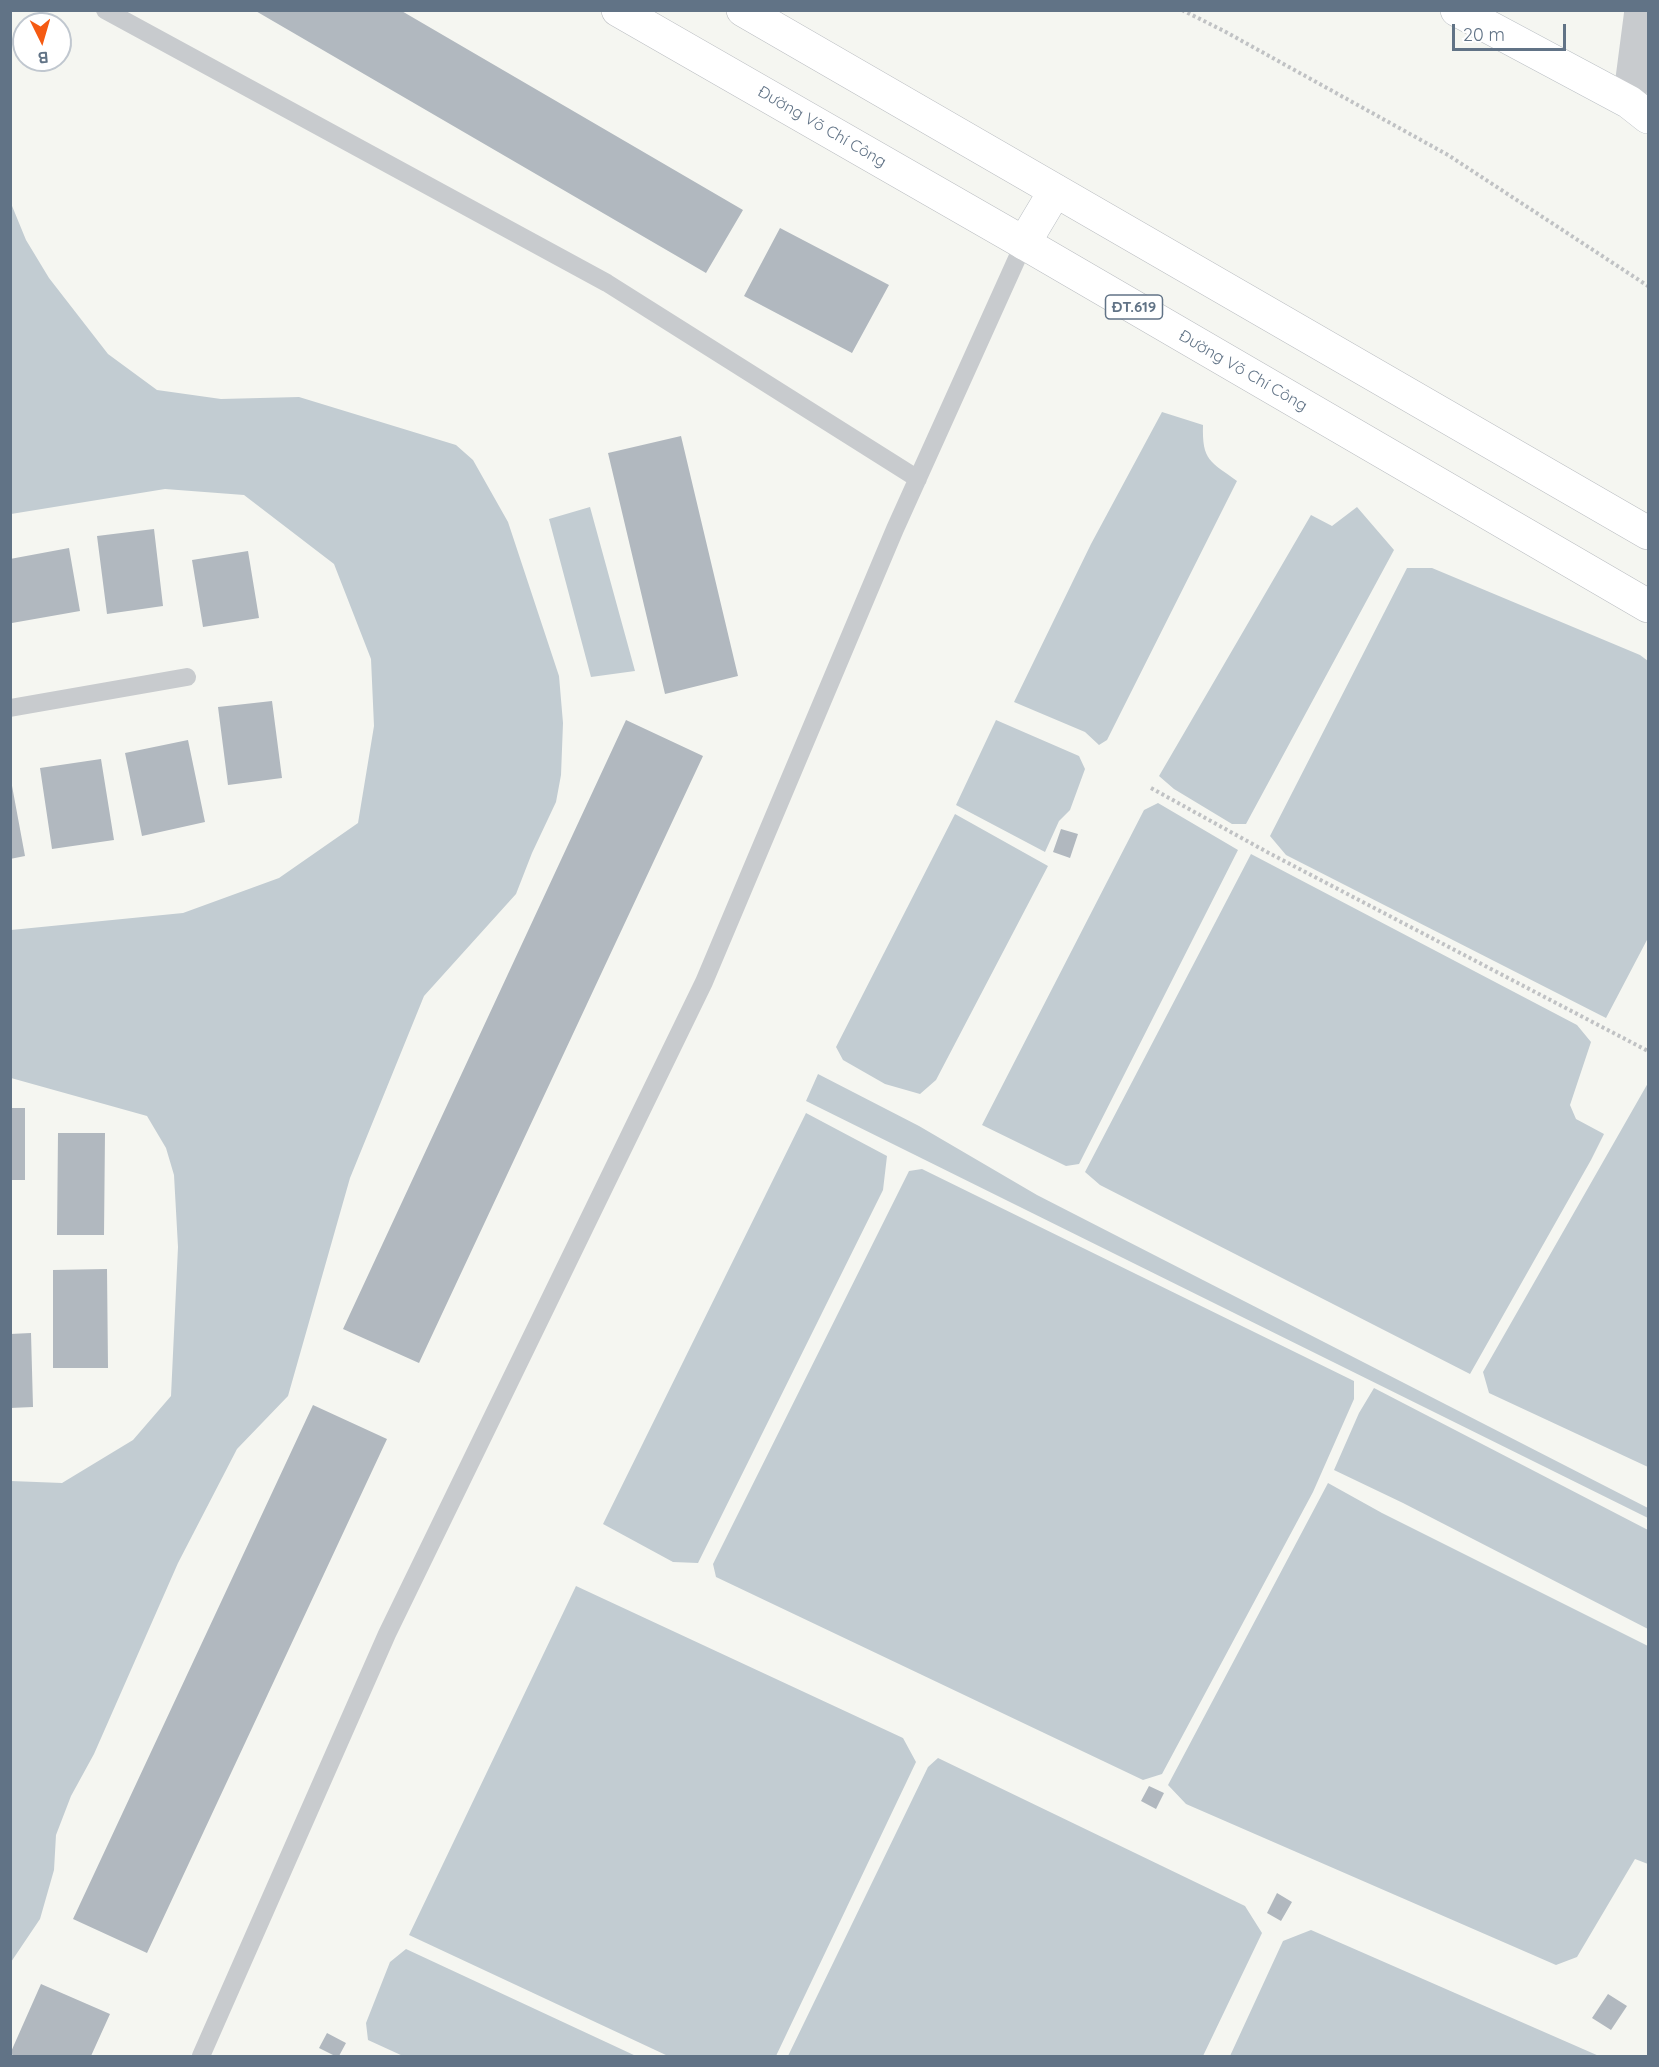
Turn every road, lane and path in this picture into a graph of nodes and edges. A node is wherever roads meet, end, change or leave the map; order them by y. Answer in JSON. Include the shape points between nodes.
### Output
{"nodes":[{"id":1,"x":105,"y":10,"type":"edge"},
{"id":2,"x":618,"y":10,"type":"edge"},
{"id":3,"x":742,"y":10,"type":"edge"},
{"id":4,"x":1182,"y":10,"type":"edge"},
{"id":5,"x":1457,"y":10,"type":"edge"},
{"id":6,"x":1641,"y":10,"type":"edge"},
{"id":7,"x":1639,"y":110,"type":"edge"},
{"id":8,"x":1055,"y":191,"type":"junction"},
{"id":9,"x":1024,"y":243,"type":"junction"},
{"id":10,"x":1648,"y":286,"type":"edge"},
{"id":11,"x":918,"y":479,"type":"junction"},
{"id":12,"x":1648,"y":533,"type":"edge"},
{"id":13,"x":1648,"y":606,"type":"edge"},
{"id":14,"x":187,"y":677,"type":"dead end"},
{"id":15,"x":10,"y":708,"type":"edge"},
{"id":16,"x":1150,"y":788,"type":"dead end"},
{"id":17,"x":1648,"y":1051,"type":"edge"},
{"id":18,"x":201,"y":2056,"type":"edge"}],
"edges":[{"from":1,"to":11,"type":"lane","via":[[607,283]]},
{"from":2,"to":9,"type":"main road","name":"Đường Võ Chí Công","number":"ĐT.619"},
{"from":3,"to":8,"type":"main road"},
{"from":4,"to":10,"type":"path","via":[[1448,155]]},
{"from":5,"to":7,"type":"main road"},
{"from":6,"to":7,"type":"street"},
{"from":8,"to":9,"type":"main road"},
{"from":8,"to":12,"type":"main road"},
{"from":9,"to":11,"type":"lane"},
{"from":9,"to":13,"type":"main road","name":"Đường Võ Chí Công","number":"ĐT.619"},
{"from":11,"to":18,"type":"lane","via":[[704,982],[387,1634]]},
{"from":14,"to":15,"type":"lane"},
{"from":16,"to":17,"type":"path"}]}
